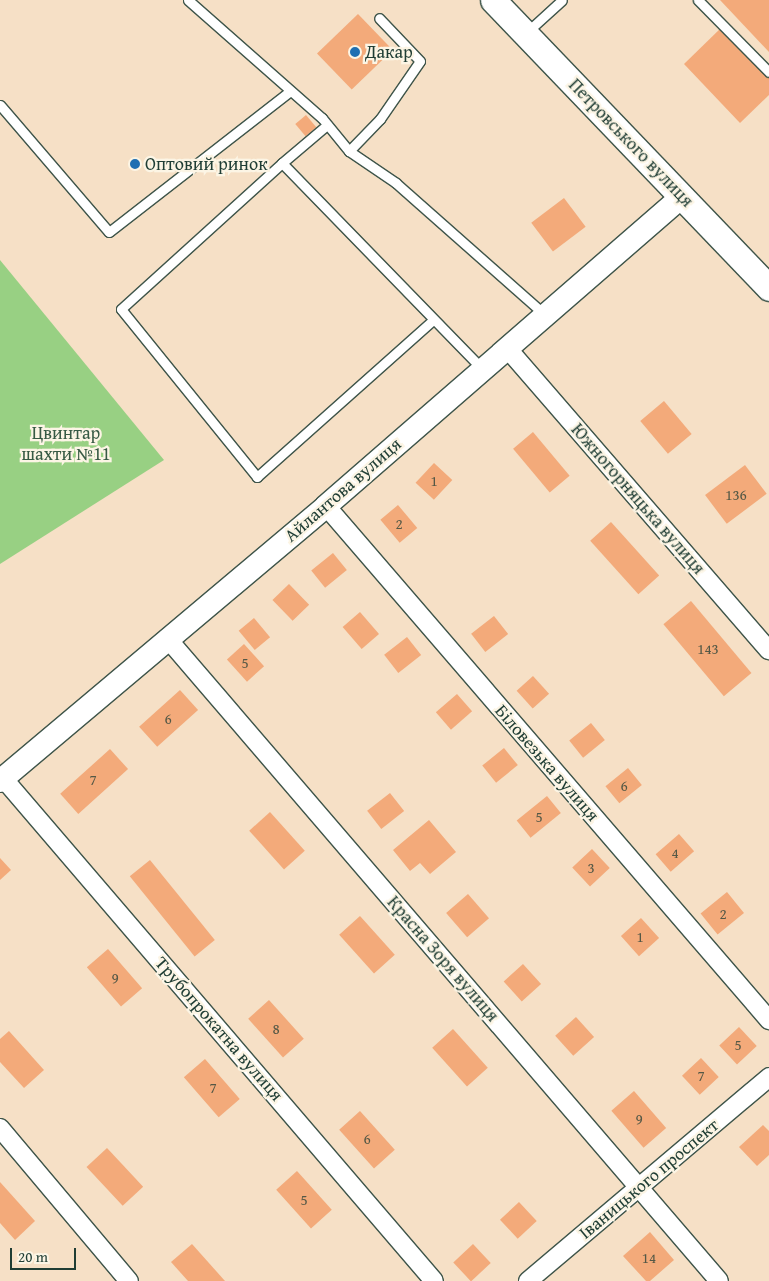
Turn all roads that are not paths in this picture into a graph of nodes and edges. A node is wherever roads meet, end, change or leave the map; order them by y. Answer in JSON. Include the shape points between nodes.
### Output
{"nodes":[{"id":1,"x":188,"y":0,"type":"edge"},
{"id":2,"x":493,"y":0,"type":"edge"},
{"id":3,"x":562,"y":0,"type":"edge"},
{"id":4,"x":698,"y":0,"type":"edge"},
{"id":5,"x":378,"y":18,"type":"dead end"},
{"id":6,"x":525,"y":34,"type":"junction"},
{"id":7,"x":769,"y":72,"type":"edge"},
{"id":8,"x":290,"y":91,"type":"junction"},
{"id":9,"x":0,"y":104,"type":"edge"},
{"id":10,"x":327,"y":125,"type":"junction"},
{"id":11,"x":349,"y":151,"type":"junction"},
{"id":12,"x":282,"y":163,"type":"junction"},
{"id":13,"x":682,"y":196,"type":"junction"},
{"id":14,"x":769,"y":288,"type":"edge"},
{"id":15,"x":546,"y":315,"type":"junction"},
{"id":16,"x":433,"y":320,"type":"junction"},
{"id":17,"x":507,"y":348,"type":"junction"},
{"id":18,"x":483,"y":370,"type":"junction"},
{"id":19,"x":326,"y":506,"type":"junction"},
{"id":20,"x":167,"y":638,"type":"junction"},
{"id":21,"x":769,"y":650,"type":"edge"},
{"id":22,"x":2,"y":779,"type":"edge"},
{"id":23,"x":769,"y":1020,"type":"edge"},
{"id":24,"x":769,"y":1077,"type":"edge"},
{"id":25,"x":0,"y":1128,"type":"edge"},
{"id":26,"x":640,"y":1188,"type":"junction"},
{"id":27,"x":129,"y":1281,"type":"edge"},
{"id":28,"x":434,"y":1281,"type":"edge"},
{"id":29,"x":528,"y":1281,"type":"edge"},
{"id":30,"x":719,"y":1281,"type":"edge"}],
"edges":[{"from":1,"to":8,"type":"lane"},
{"from":2,"to":6,"type":"main road","name":"Петровського вулиця"},
{"from":3,"to":6,"type":"lane"},
{"from":4,"to":7,"type":"lane"},
{"from":5,"to":11,"type":"lane","via":[[420,61],[380,119]]},
{"from":6,"to":13,"type":"main road","name":"Петровського вулиця"},
{"from":8,"to":9,"type":"lane","via":[[110,232]]},
{"from":8,"to":10,"type":"lane"},
{"from":10,"to":11,"type":"lane"},
{"from":10,"to":12,"type":"lane"},
{"from":11,"to":15,"type":"lane","via":[[396,183]]},
{"from":12,"to":16,"type":"lane"},
{"from":12,"to":16,"type":"lane","via":[[121,309],[257,476]]},
{"from":13,"to":14,"type":"main road","name":"Петровського вулиця"},
{"from":13,"to":15,"type":"street","name":"Айлантова вулиця"},
{"from":15,"to":17,"type":"street","name":"Айлантова вулиця"},
{"from":16,"to":18,"type":"lane"},
{"from":17,"to":18,"type":"street","name":"Айлантова вулиця"},
{"from":17,"to":21,"type":"street","name":"Южногорняцька вулиця"},
{"from":18,"to":19,"type":"street","name":"Айлантова вулиця"},
{"from":19,"to":20,"type":"street","name":"Айлантова вулиця"},
{"from":19,"to":23,"type":"street","name":"Біловезька вулиця"},
{"from":20,"to":22,"type":"street","name":"Айлантова вулиця"},
{"from":20,"to":26,"type":"street","name":"Красна Зоря вулиця"},
{"from":22,"to":28,"type":"street","name":"Трубопрокатна вулиця"},
{"from":24,"to":26,"type":"street","name":"Іваницького проспект"},
{"from":25,"to":27,"type":"street"},
{"from":26,"to":29,"type":"street","name":"Іваницького проспект"},
{"from":26,"to":30,"type":"street","name":"Красна Зоря вулиця"}]}
